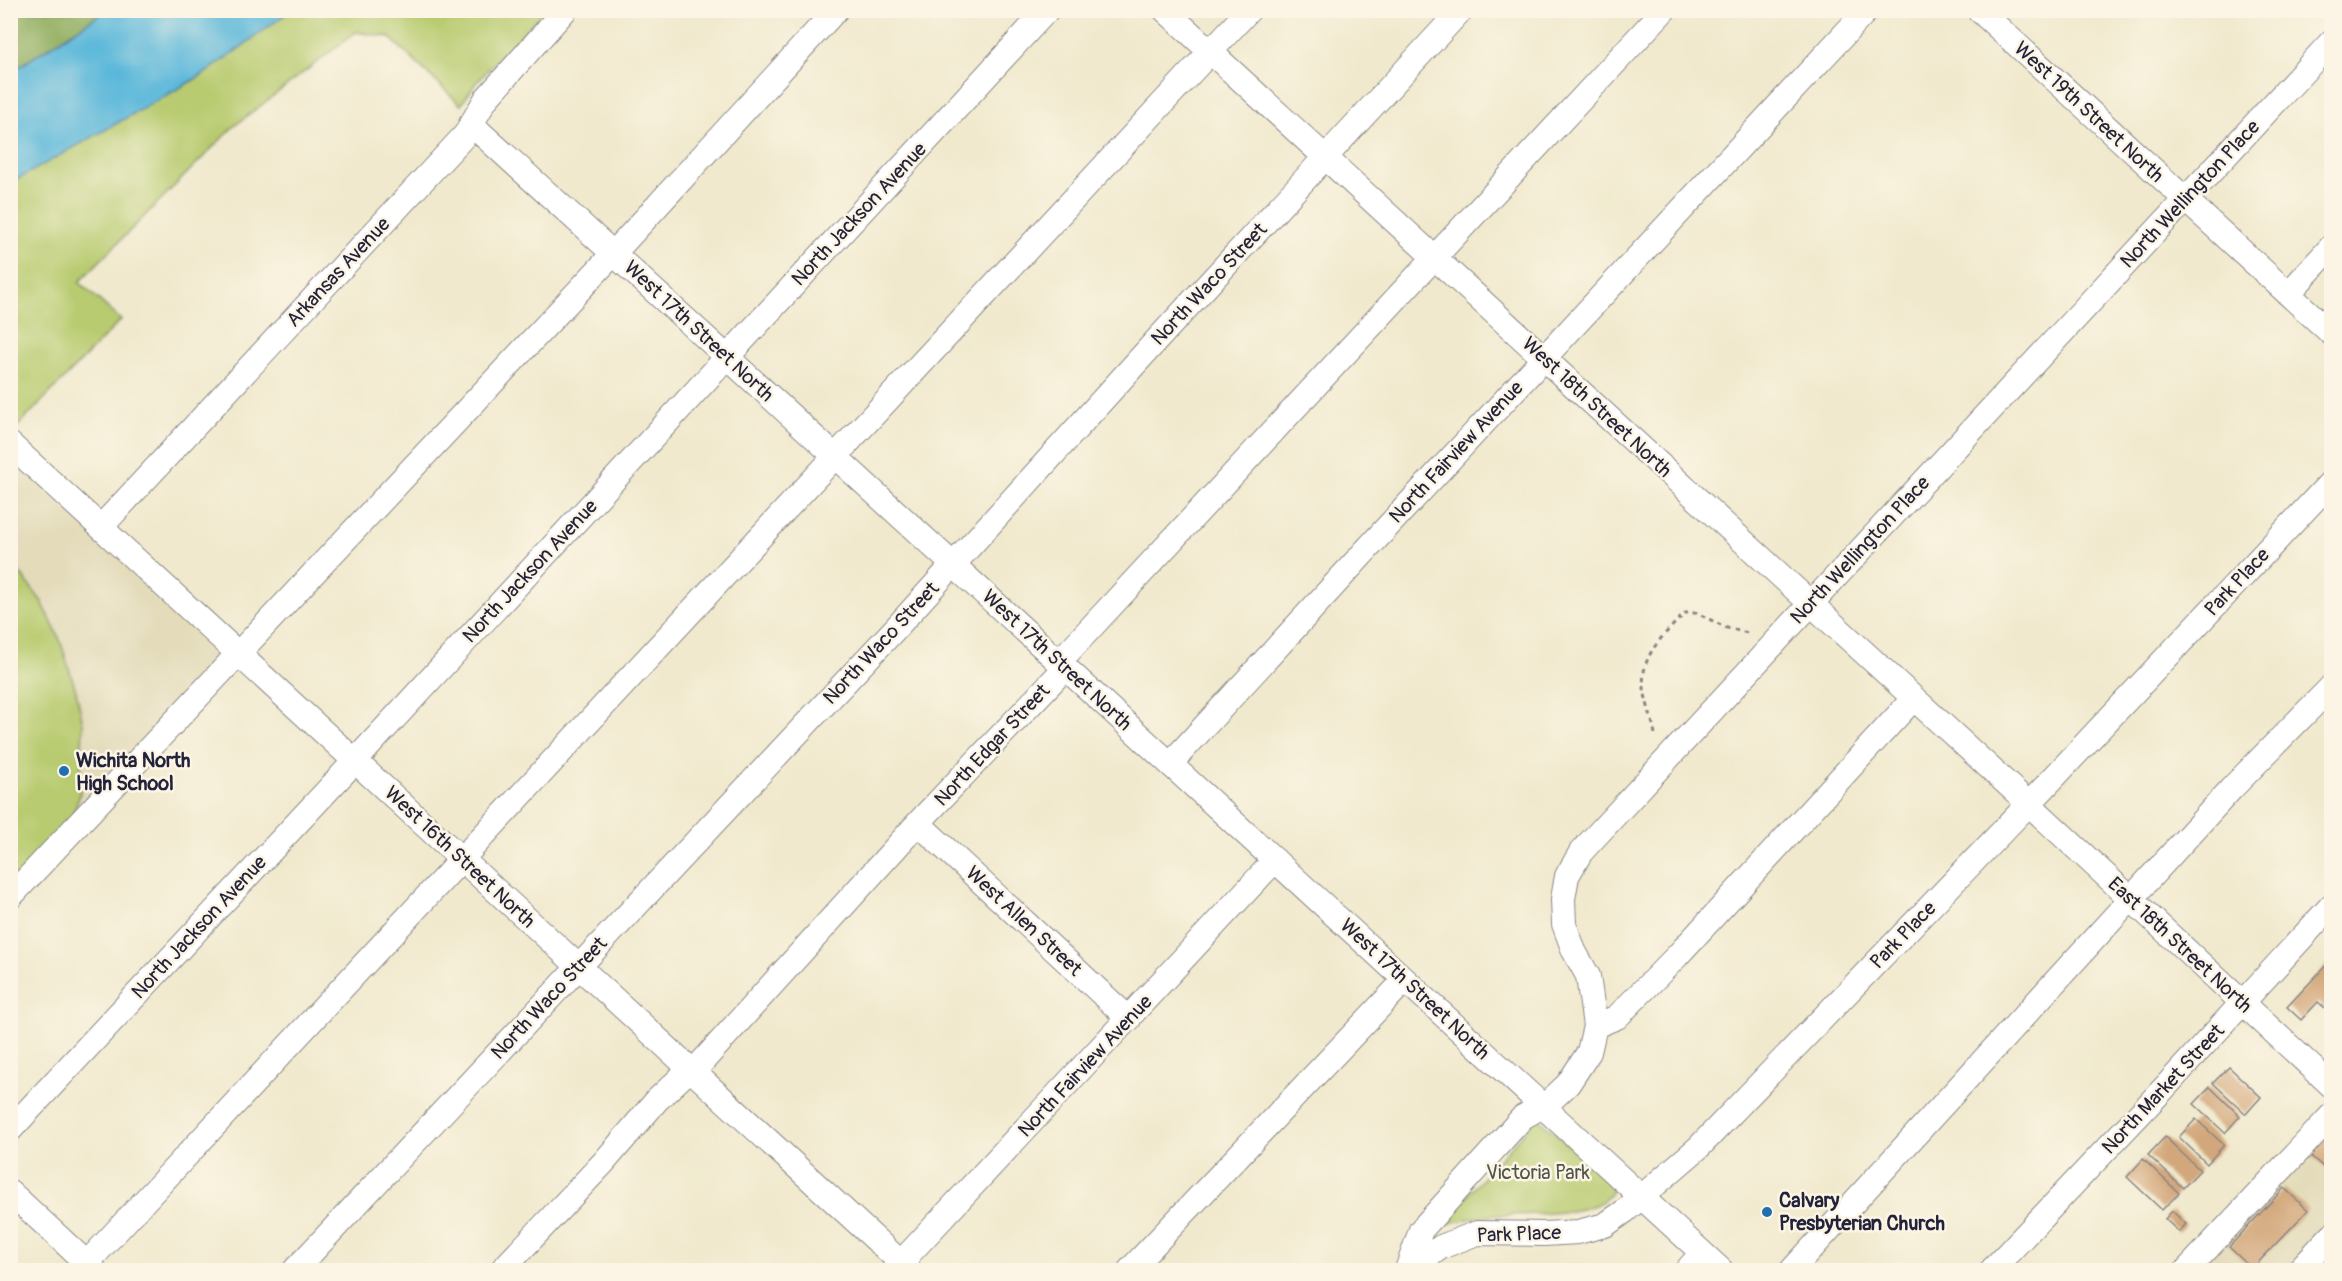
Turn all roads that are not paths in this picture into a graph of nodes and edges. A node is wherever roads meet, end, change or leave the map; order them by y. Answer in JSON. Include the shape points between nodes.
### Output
{"nodes":[{"id":1,"x":565,"y":10,"type":"edge"},
{"id":2,"x":836,"y":10,"type":"edge"},
{"id":3,"x":1047,"y":10,"type":"edge"},
{"id":4,"x":1165,"y":10,"type":"edge"},
{"id":5,"x":1249,"y":10,"type":"edge"},
{"id":6,"x":1461,"y":10,"type":"edge"},
{"id":7,"x":1664,"y":10,"type":"edge"},
{"id":8,"x":1867,"y":10,"type":"edge"},
{"id":9,"x":1979,"y":10,"type":"edge"},
{"id":10,"x":2331,"y":41,"type":"edge"},
{"id":11,"x":1210,"y":52,"type":"junction"},
{"id":12,"x":471,"y":124,"type":"junction"},
{"id":13,"x":1325,"y":158,"type":"junction"},
{"id":14,"x":2184,"y":199,"type":"junction"},
{"id":15,"x":2331,"y":246,"type":"edge"},
{"id":16,"x":614,"y":252,"type":"junction"},
{"id":17,"x":1434,"y":258,"type":"junction"},
{"id":18,"x":2288,"y":294,"type":"junction"},
{"id":19,"x":2331,"y":334,"type":"edge"},
{"id":20,"x":728,"y":357,"type":"junction"},
{"id":21,"x":1544,"y":358,"type":"junction"},
{"id":22,"x":10,"y":444,"type":"edge"},
{"id":23,"x":835,"y":456,"type":"junction"},
{"id":24,"x":2331,"y":481,"type":"edge"},
{"id":25,"x":101,"y":527,"type":"junction"},
{"id":26,"x":954,"y":565,"type":"junction"},
{"id":27,"x":1811,"y":603,"type":"junction"},
{"id":28,"x":239,"y":654,"type":"junction"},
{"id":29,"x":1062,"y":665,"type":"junction"},
{"id":30,"x":2331,"y":686,"type":"edge"},
{"id":31,"x":1914,"y":698,"type":"junction"},
{"id":32,"x":355,"y":761,"type":"junction"},
{"id":33,"x":1170,"y":764,"type":"junction"},
{"id":34,"x":2029,"y":804,"type":"junction"},
{"id":35,"x":918,"y":823,"type":"junction"},
{"id":36,"x":462,"y":859,"type":"junction"},
{"id":37,"x":1275,"y":860,"type":"junction"},
{"id":38,"x":10,"y":897,"type":"edge"},
{"id":39,"x":2132,"y":899,"type":"junction"},
{"id":40,"x":2331,"y":905,"type":"edge"},
{"id":41,"x":579,"y":967,"type":"junction"},
{"id":42,"x":1405,"y":980,"type":"junction"},
{"id":43,"x":2242,"y":1003,"type":"junction"},
{"id":44,"x":1129,"y":1019,"type":"junction"},
{"id":45,"x":1596,"y":1026,"type":"junction"},
{"id":46,"x":692,"y":1071,"type":"junction"},
{"id":47,"x":2331,"y":1086,"type":"edge"},
{"id":48,"x":1542,"y":1106,"type":"junction"},
{"id":49,"x":2331,"y":1115,"type":"edge"},
{"id":50,"x":10,"y":1130,"type":"edge"},
{"id":51,"x":10,"y":1192,"type":"edge"},
{"id":52,"x":1641,"y":1197,"type":"junction"},
{"id":53,"x":2331,"y":1235,"type":"edge"},
{"id":54,"x":1694,"y":1262,"type":"edge"},
{"id":55,"x":91,"y":1267,"type":"edge"},
{"id":56,"x":901,"y":1268,"type":"edge"},
{"id":57,"x":295,"y":1270,"type":"edge"},
{"id":58,"x":502,"y":1270,"type":"edge"},
{"id":59,"x":1130,"y":1270,"type":"edge"},
{"id":60,"x":1408,"y":1270,"type":"edge"},
{"id":61,"x":1721,"y":1270,"type":"edge"},
{"id":62,"x":1792,"y":1270,"type":"edge"},
{"id":63,"x":1992,"y":1270,"type":"edge"},
{"id":64,"x":2187,"y":1270,"type":"edge"},
{"id":65,"x":2299,"y":1270,"type":"edge"}],
"edges":[{"from":1,"to":12,"type":"street","name":"Arkansas Avenue","via":[[486,99]]},
{"from":2,"to":16,"type":"street"},
{"from":3,"to":20,"type":"street","name":"North Jackson Avenue"},
{"from":4,"to":11,"type":"street","name":"West 18th Street North"},
{"from":5,"to":11,"type":"street"},
{"from":6,"to":13,"type":"street","name":"North Waco Street"},
{"from":7,"to":17,"type":"street","name":"North Edgar Street"},
{"from":8,"to":21,"type":"street","name":"North Fairview Avenue"},
{"from":9,"to":14,"type":"street","name":"West 19th Street North"},
{"from":10,"to":14,"type":"street","name":"North Wellington Place"},
{"from":11,"to":13,"type":"street","name":"West 18th Street North"},
{"from":11,"to":23,"type":"street"},
{"from":12,"to":16,"type":"street","name":"West 17th Street North"},
{"from":12,"to":25,"type":"street","name":"Arkansas Avenue","via":[[465,135]]},
{"from":13,"to":17,"type":"street","name":"West 18th Street North"},
{"from":13,"to":26,"type":"street","name":"North Waco Street"},
{"from":14,"to":18,"type":"street","name":"West 19th Street North"},
{"from":14,"to":27,"type":"street","name":"North Wellington Place"},
{"from":15,"to":18,"type":"street"},
{"from":16,"to":20,"type":"street","name":"West 17th Street North"},
{"from":16,"to":28,"type":"street"},
{"from":17,"to":21,"type":"street","name":"West 18th Street North"},
{"from":17,"to":29,"type":"street","name":"North Edgar Street"},
{"from":18,"to":19,"type":"street","name":"West 19th Street North"},
{"from":20,"to":23,"type":"street","name":"West 17th Street North"},
{"from":20,"to":32,"type":"street","name":"North Jackson Avenue"},
{"from":21,"to":27,"type":"street","name":"West 18th Street North"},
{"from":21,"to":33,"type":"street","name":"North Fairview Avenue"},
{"from":22,"to":25,"type":"street","name":"West 16th Street North"},
{"from":23,"to":26,"type":"street","name":"West 17th Street North"},
{"from":23,"to":36,"type":"street"},
{"from":24,"to":34,"type":"street","name":"Park Place"},
{"from":25,"to":28,"type":"street","name":"West 16th Street North"},
{"from":26,"to":29,"type":"street","name":"West 17th Street North"},
{"from":26,"to":41,"type":"street","name":"North Waco Street"},
{"from":27,"to":31,"type":"street","name":"West 18th Street North"},
{"from":27,"to":45,"type":"street","name":"North Wellington Place","via":[[1581,852],[1567,876],[1564,924],[1588,976]]},
{"from":28,"to":32,"type":"street","name":"West 16th Street North"},
{"from":28,"to":38,"type":"street"},
{"from":29,"to":33,"type":"street","name":"West 17th Street North"},
{"from":29,"to":35,"type":"street","name":"North Edgar Street"},
{"from":30,"to":39,"type":"street"},
{"from":31,"to":34,"type":"street","name":"West 18th Street North"},
{"from":31,"to":45,"type":"street","via":[[1677,956],[1617,1017]]},
{"from":32,"to":36,"type":"street","name":"West 16th Street North"},
{"from":32,"to":50,"type":"street","name":"North Jackson Avenue"},
{"from":33,"to":37,"type":"street","name":"West 17th Street North"},
{"from":34,"to":39,"type":"street","name":"East 18th Street North"},
{"from":34,"to":52,"type":"street","name":"Park Place","via":[[1699,1147]]},
{"from":35,"to":44,"type":"street","name":"West Allen Street"},
{"from":35,"to":46,"type":"street","name":"North Edgar Street"},
{"from":36,"to":41,"type":"street","name":"West 16th Street North"},
{"from":36,"to":55,"type":"street"},
{"from":37,"to":42,"type":"street","name":"West 17th Street North"},
{"from":37,"to":44,"type":"street","name":"North Fairview Avenue"},
{"from":39,"to":43,"type":"street","name":"East 18th Street North"},
{"from":39,"to":62,"type":"street"},
{"from":40,"to":43,"type":"street","name":"North Market Street"},
{"from":41,"to":46,"type":"street","name":"West 16th Street North"},
{"from":41,"to":57,"type":"street","name":"North Waco Street"},
{"from":42,"to":48,"type":"street","name":"West 17th Street North"},
{"from":42,"to":59,"type":"street"},
{"from":43,"to":47,"type":"street","name":"East 18th Street North"},
{"from":43,"to":63,"type":"street","name":"North Market Street"},
{"from":44,"to":56,"type":"street","name":"North Fairview Avenue"},
{"from":45,"to":48,"type":"street","name":"North Wellington Place","via":[[1589,1052],[1568,1084]]},
{"from":46,"to":56,"type":"street","name":"West 16th Street North"},
{"from":46,"to":58,"type":"street","name":"North Edgar Street","via":[[657,1100]]},
{"from":48,"to":52,"type":"street","name":"West 17th Street North"},
{"from":48,"to":60,"type":"street","name":"Park Place","via":[[1523,1117],[1421,1230]]},
{"from":49,"to":64,"type":"street"},
{"from":51,"to":55,"type":"street"},
{"from":52,"to":54,"type":"street","name":"West 17th Street North"},
{"from":52,"to":60,"type":"street","name":"Park Place","via":[[1605,1224],[1578,1232],[1477,1233],[1441,1247]]},
{"from":53,"to":65,"type":"street"},
{"from":54,"to":61,"type":"street","name":"West 17th Street North"}]}
